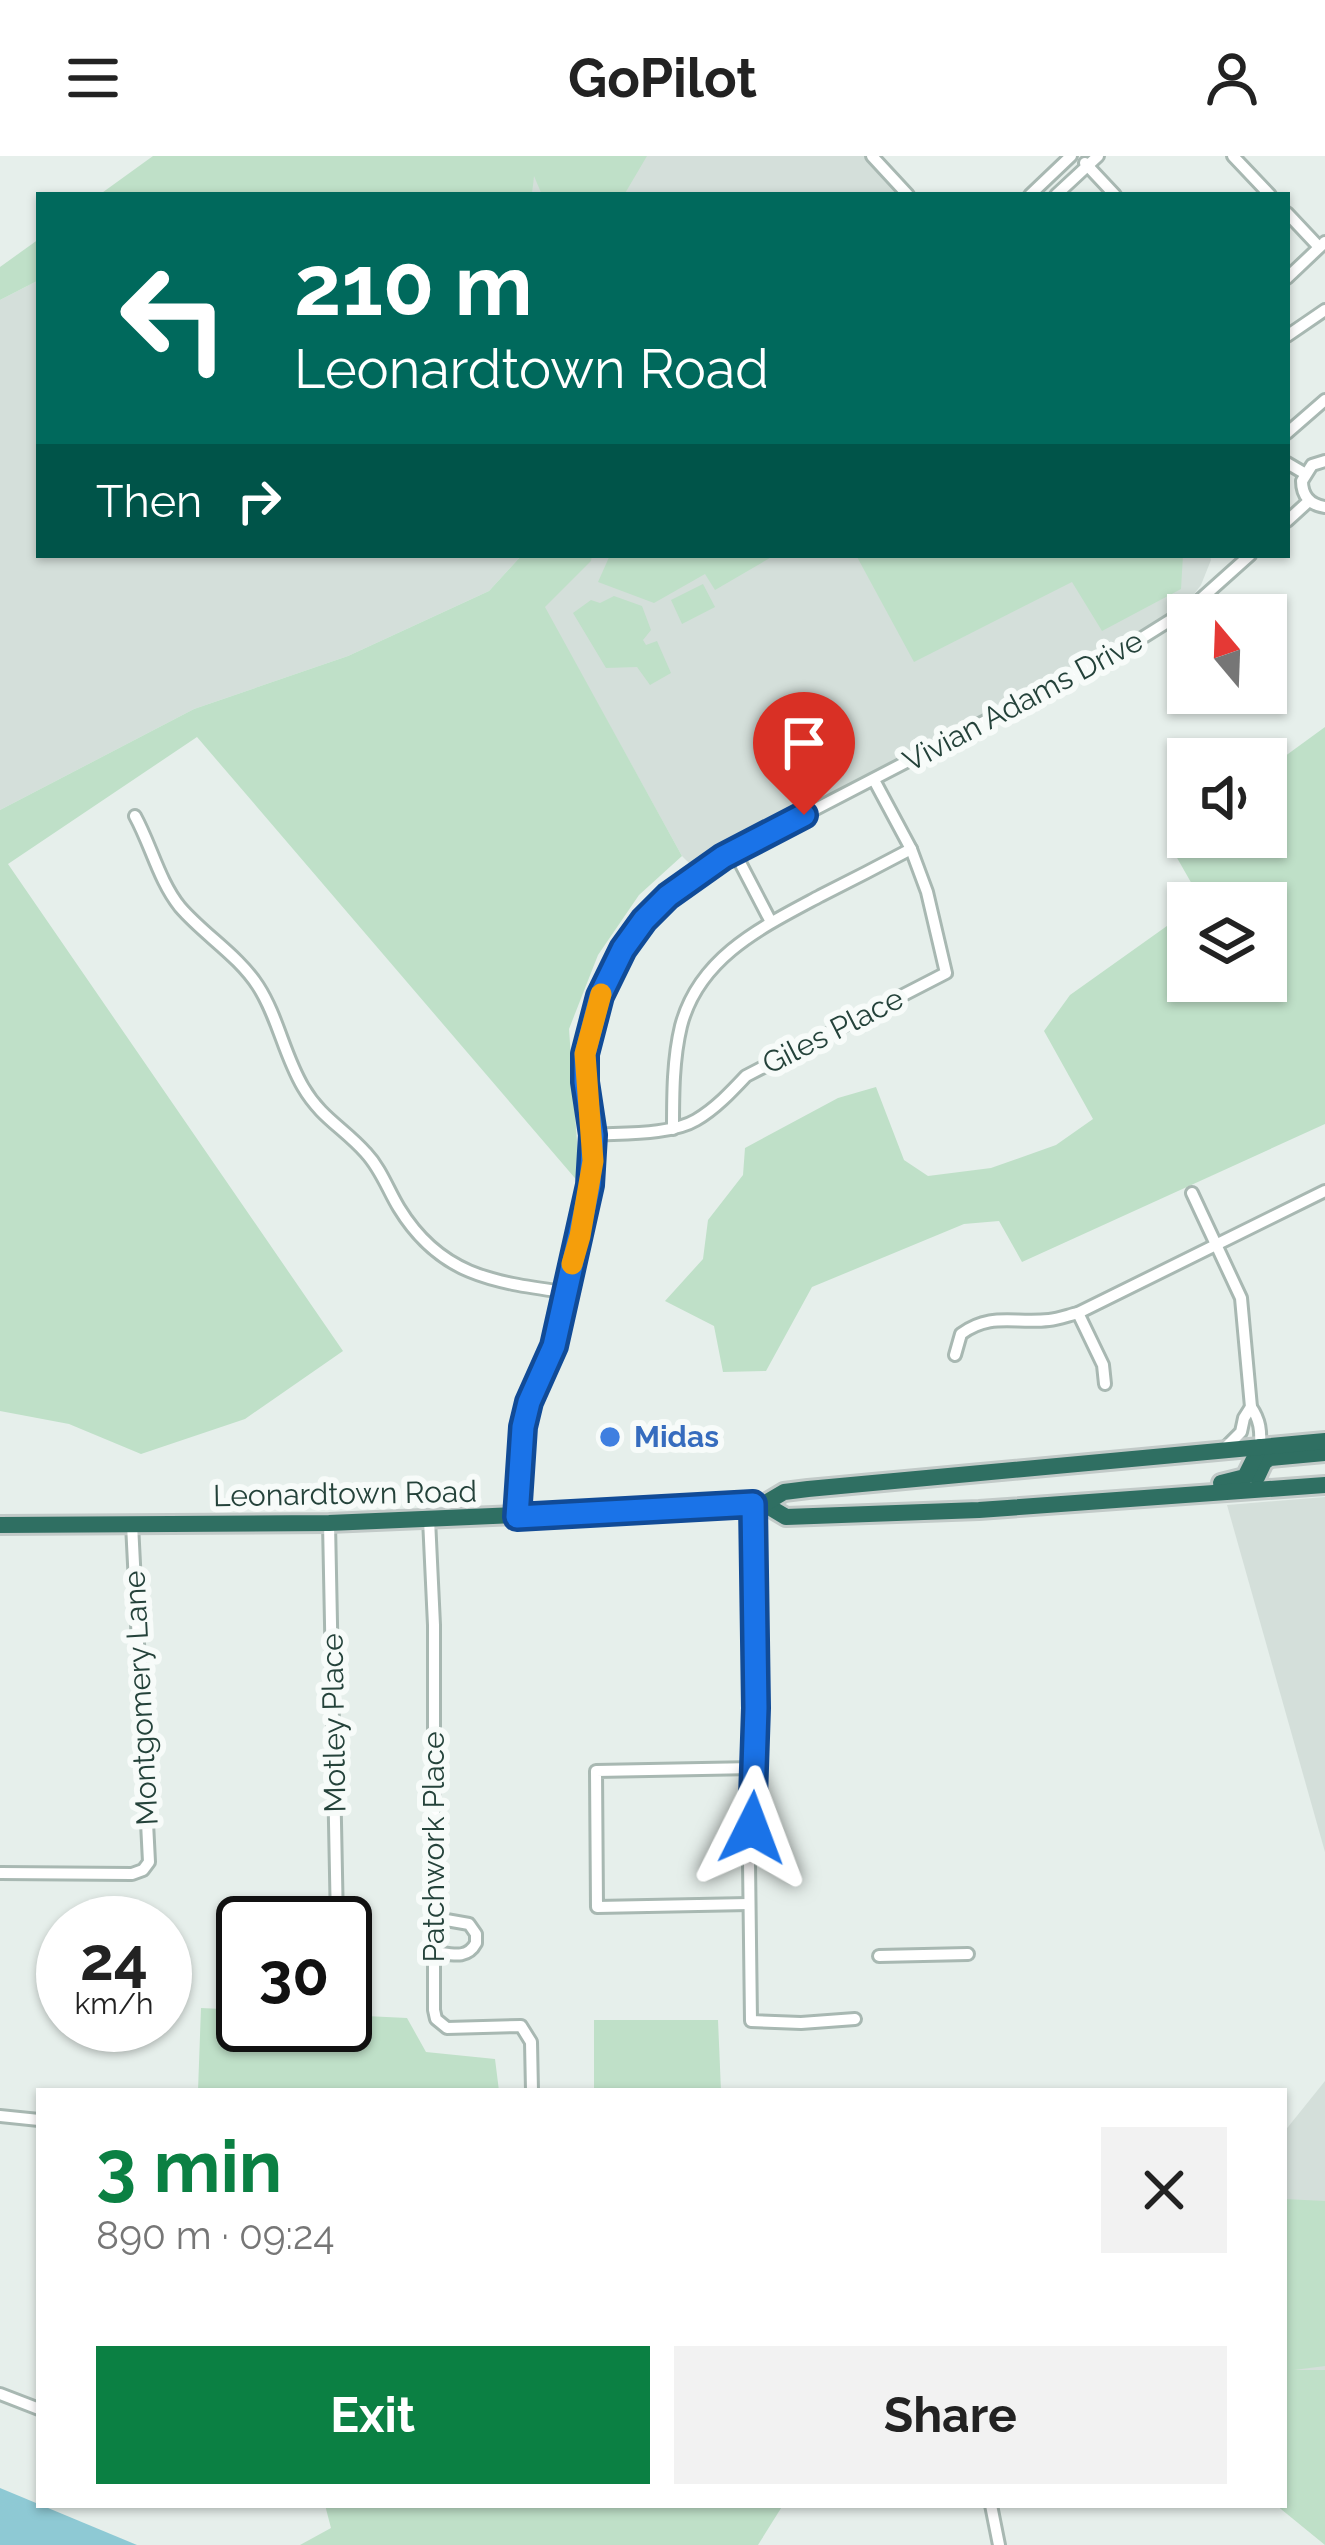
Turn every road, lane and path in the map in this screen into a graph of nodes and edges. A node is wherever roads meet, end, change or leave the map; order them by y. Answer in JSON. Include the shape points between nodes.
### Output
{"nodes":[{"id":1,"x":872,"y":156,"type":"edge"},
{"id":2,"x":1098,"y":156,"type":"edge"},
{"id":3,"x":1234,"y":156,"type":"edge"},
{"id":4,"x":1079,"y":159,"type":"edge"},
{"id":5,"x":905,"y":192,"type":"edge"},
{"id":6,"x":1034,"y":192,"type":"edge"},
{"id":7,"x":1058,"y":192,"type":"edge"},
{"id":8,"x":1112,"y":192,"type":"edge"},
{"id":9,"x":1267,"y":192,"type":"edge"},
{"id":10,"x":1290,"y":216,"type":"edge"},
{"id":11,"x":1322,"y":244,"type":"edge"},
{"id":12,"x":1290,"y":275,"type":"edge"},
{"id":13,"x":1325,"y":310,"type":"edge"},
{"id":14,"x":1290,"y":334,"type":"edge"},
{"id":15,"x":1325,"y":400,"type":"edge"},
{"id":16,"x":1290,"y":430,"type":"edge"},
{"id":17,"x":1325,"y":461,"type":"edge"},
{"id":18,"x":1290,"y":465,"type":"edge"},
{"id":19,"x":1304,"y":473,"type":"junction"},
{"id":20,"x":1310,"y":501,"type":"junction"},
{"id":21,"x":1325,"y":507,"type":"edge"},
{"id":22,"x":1290,"y":518,"type":"edge"},
{"id":23,"x":1247,"y":558,"type":"edge"},
{"id":24,"x":874,"y":780,"type":"junction"},
{"id":25,"x":135,"y":816,"type":"dead end"},
{"id":26,"x":911,"y":849,"type":"junction"},
{"id":27,"x":734,"y":851,"type":"junction"},
{"id":28,"x":771,"y":922,"type":"junction"},
{"id":29,"x":674,"y":1129,"type":"junction"},
{"id":30,"x":593,"y":1135,"type":"junction"},
{"id":31,"x":1325,"y":1191,"type":"edge"},
{"id":32,"x":1192,"y":1193,"type":"dead end"},
{"id":33,"x":1216,"y":1244,"type":"junction"},
{"id":34,"x":564,"y":1292,"type":"junction"},
{"id":35,"x":1078,"y":1313,"type":"junction"},
{"id":36,"x":955,"y":1355,"type":"dead end"},
{"id":37,"x":1105,"y":1384,"type":"dead end"},
{"id":38,"x":1251,"y":1407,"type":"junction"},
{"id":39,"x":1325,"y":1441,"type":"edge"},
{"id":40,"x":1260,"y":1447,"type":"junction"},
{"id":41,"x":1225,"y":1448,"type":"junction"},
{"id":42,"x":1325,"y":1453,"type":"edge"},
{"id":43,"x":1325,"y":1485,"type":"edge"},
{"id":44,"x":1252,"y":1489,"type":"junction"},
{"id":45,"x":1166,"y":1497,"type":"junction"},
{"id":46,"x":758,"y":1504,"type":"junction"},
{"id":47,"x":517,"y":1517,"type":"junction"},
{"id":48,"x":429,"y":1519,"type":"junction"},
{"id":49,"x":328,"y":1523,"type":"junction"},
{"id":50,"x":132,"y":1524,"type":"junction"},
{"id":51,"x":0,"y":1525,"type":"edge"},
{"id":52,"x":755,"y":1768,"type":"junction"},
{"id":53,"x":0,"y":1874,"type":"edge"},
{"id":54,"x":336,"y":1896,"type":"edge"},
{"id":55,"x":749,"y":1904,"type":"junction"},
{"id":56,"x":435,"y":1918,"type":"junction"},
{"id":57,"x":435,"y":1952,"type":"junction"},
{"id":58,"x":968,"y":1954,"type":"dead end"},
{"id":59,"x":879,"y":1956,"type":"dead end"},
{"id":60,"x":855,"y":2019,"type":"dead end"},
{"id":61,"x":532,"y":2088,"type":"edge"},
{"id":62,"x":0,"y":2116,"type":"edge"},
{"id":63,"x":36,"y":2120,"type":"edge"},
{"id":64,"x":0,"y":2394,"type":"edge"},
{"id":65,"x":36,"y":2408,"type":"edge"},
{"id":66,"x":992,"y":2508,"type":"edge"},
{"id":67,"x":999,"y":2545,"type":"edge"}],
"edges":[{"from":1,"to":5,"type":"street"},
{"from":2,"to":4,"type":"street"},
{"from":3,"to":9,"type":"street"},
{"from":4,"to":6,"type":"street"},
{"from":4,"to":7,"type":"street"},
{"from":4,"to":8,"type":"street"},
{"from":10,"to":11,"type":"street"},
{"from":11,"to":12,"type":"street"},
{"from":13,"to":14,"type":"street"},
{"from":15,"to":16,"type":"street"},
{"from":17,"to":19,"type":"street"},
{"from":18,"to":19,"type":"street"},
{"from":19,"to":20,"type":"street"},
{"from":20,"to":21,"type":"street"},
{"from":20,"to":22,"type":"street"},
{"from":23,"to":24,"type":"street","name":"Vivian Adams Drive","via":[[1193,606],[1126,648]]},
{"from":24,"to":26,"type":"street"},
{"from":24,"to":27,"type":"street","name":"Vivian Adams Drive"},
{"from":25,"to":34,"type":"street","via":[[180,907],[256,984],[302,1085],[364,1150],[416,1232],[465,1271]]},
{"from":26,"to":28,"type":"street"},
{"from":26,"to":29,"type":"street","name":"Giles Place","via":[[946,973],[746,1076]]},
{"from":27,"to":28,"type":"street"},
{"from":27,"to":30,"type":"street","name":"Vivian Adams Drive","via":[[668,896],[615,962],[585,1054]]},
{"from":28,"to":29,"type":"street","via":[[712,966],[694,995],[673,1081]]},
{"from":29,"to":30,"type":"street","name":"Giles Place"},
{"from":30,"to":34,"type":"street","name":"Vivian Adams Drive","via":[[590,1185]]},
{"from":31,"to":33,"type":"street"},
{"from":32,"to":33,"type":"street"},
{"from":33,"to":35,"type":"street"},
{"from":33,"to":38,"type":"street","via":[[1241,1298]]},
{"from":34,"to":47,"type":"street","name":"Vivian Adams Drive","via":[[554,1346],[523,1427]]},
{"from":35,"to":36,"type":"street","via":[[976,1323],[961,1334]]},
{"from":35,"to":37,"type":"street"},
{"from":38,"to":40,"type":"street"},
{"from":38,"to":41,"type":"street"},
{"from":39,"to":40,"type":"highway","name":"Leonardtown Road"},
{"from":40,"to":41,"type":"highway","name":"Leonardtown Road"},
{"from":40,"to":45,"type":"highway","via":[[1245,1477]]},
{"from":41,"to":46,"type":"highway","name":"Leonardtown Road","via":[[784,1492]]},
{"from":42,"to":44,"type":"highway","via":[[1270,1459]]},
{"from":43,"to":44,"type":"highway","name":"Leonardtown Road"},
{"from":44,"to":45,"type":"highway","name":"Leonardtown Road"},
{"from":45,"to":46,"type":"highway","name":"Leonardtown Road","via":[[786,1517]]},
{"from":46,"to":47,"type":"highway","name":"Leonardtown Road"},
{"from":46,"to":52,"type":"street"},
{"from":47,"to":48,"type":"highway","name":"Leonardtown Road"},
{"from":48,"to":49,"type":"highway","name":"Leonardtown Road"},
{"from":48,"to":56,"type":"street","name":"Patchwork Place"},
{"from":49,"to":50,"type":"highway","name":"Leonardtown Road"},
{"from":49,"to":54,"type":"street","name":"Motley Place"},
{"from":50,"to":51,"type":"highway","name":"Leonardtown Road"},
{"from":50,"to":53,"type":"street","name":"Montgomery Lane","via":[[148,1862],[132,1874]]},
{"from":52,"to":55,"type":"street"},
{"from":52,"to":55,"type":"street","via":[[596,1771],[597,1907]]},
{"from":55,"to":60,"type":"street","via":[[751,2021]]},
{"from":56,"to":57,"type":"street","name":"Patchwork Place"},
{"from":56,"to":57,"type":"street","via":[[469,1924],[476,1943],[462,1955]]},
{"from":57,"to":61,"type":"street","name":"Patchwork Place","via":[[436,2020],[447,2028],[521,2026],[531,2042]]},
{"from":58,"to":59,"type":"street"},
{"from":62,"to":63,"type":"street"},
{"from":64,"to":65,"type":"street"},
{"from":66,"to":67,"type":"street"}]}
